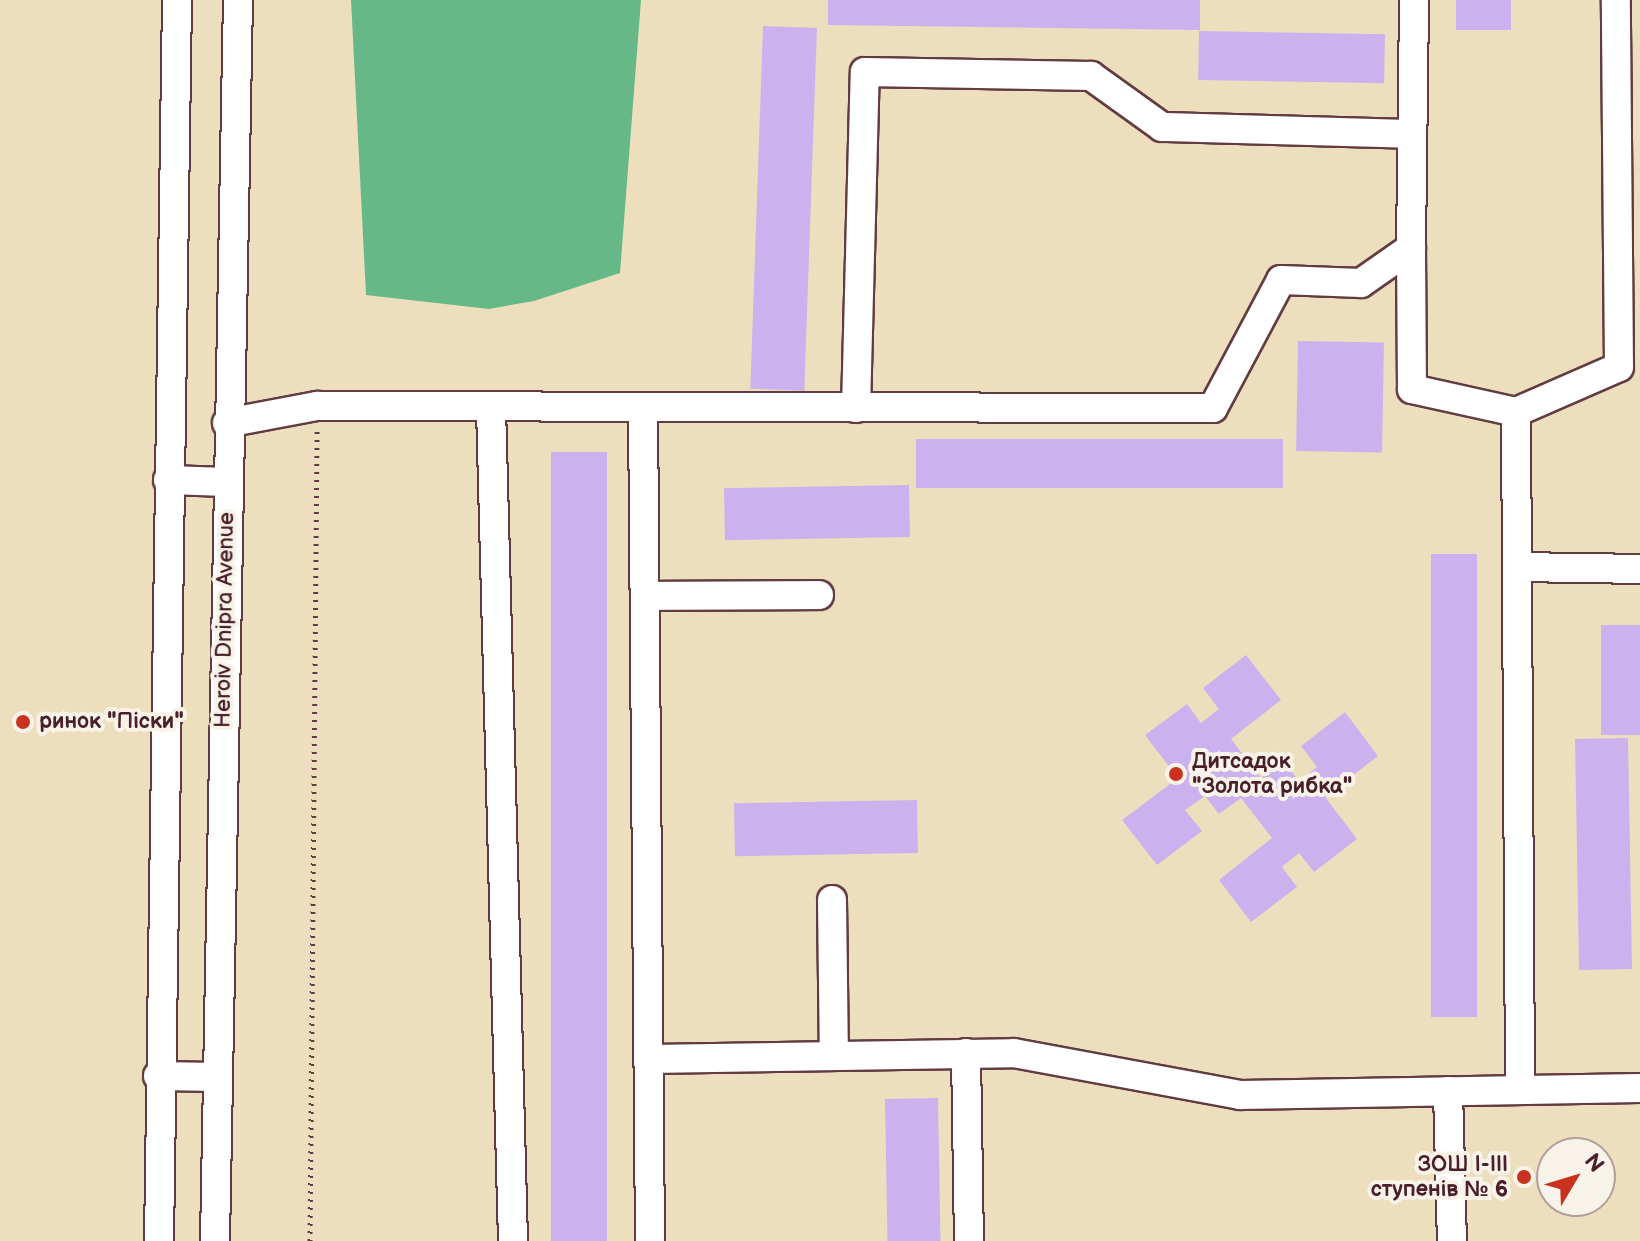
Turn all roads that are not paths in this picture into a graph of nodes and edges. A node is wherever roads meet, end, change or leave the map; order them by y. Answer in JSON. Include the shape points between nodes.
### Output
{"nodes":[{"id":1,"x":177,"y":0,"type":"edge"},
{"id":2,"x":238,"y":0,"type":"edge"},
{"id":3,"x":1414,"y":0,"type":"edge"},
{"id":4,"x":1616,"y":0,"type":"edge"},
{"id":5,"x":1412,"y":134,"type":"junction"},
{"id":6,"x":1411,"y":248,"type":"junction"},
{"id":7,"x":491,"y":407,"type":"junction"},
{"id":8,"x":643,"y":408,"type":"junction"},
{"id":9,"x":856,"y":408,"type":"junction"},
{"id":10,"x":1516,"y":412,"type":"junction"},
{"id":11,"x":227,"y":423,"type":"junction"},
{"id":12,"x":168,"y":480,"type":"junction"},
{"id":13,"x":227,"y":482,"type":"junction"},
{"id":14,"x":1517,"y":567,"type":"junction"},
{"id":15,"x":1640,"y":569,"type":"edge"},
{"id":16,"x":819,"y":595,"type":"dead end"},
{"id":17,"x":645,"y":596,"type":"junction"},
{"id":18,"x":832,"y":900,"type":"dead end"},
{"id":19,"x":966,"y":1053,"type":"junction"},
{"id":20,"x":834,"y":1056,"type":"junction"},
{"id":21,"x":649,"y":1059,"type":"junction"},
{"id":22,"x":158,"y":1076,"type":"junction"},
{"id":23,"x":217,"y":1077,"type":"junction"},
{"id":24,"x":1520,"y":1088,"type":"junction"},
{"id":25,"x":1640,"y":1088,"type":"edge"},
{"id":26,"x":1448,"y":1091,"type":"junction"},
{"id":27,"x":159,"y":1241,"type":"edge"},
{"id":28,"x":215,"y":1241,"type":"edge"},
{"id":29,"x":513,"y":1241,"type":"edge"},
{"id":30,"x":650,"y":1241,"type":"edge"},
{"id":31,"x":969,"y":1241,"type":"edge"},
{"id":32,"x":1452,"y":1241,"type":"edge"}],
"edges":[{"from":1,"to":12,"type":"street"},
{"from":2,"to":11,"type":"street","name":"Heroiv Dnipra Avenue"},
{"from":3,"to":5,"type":"street"},
{"from":4,"to":10,"type":"street","via":[[1619,367]]},
{"from":5,"to":6,"type":"street"},
{"from":5,"to":9,"type":"street","via":[[1162,127],[1091,76],[865,72]]},
{"from":6,"to":9,"type":"street","via":[[1361,283],[1281,280],[1213,408]]},
{"from":6,"to":10,"type":"street","via":[[1412,389]]},
{"from":7,"to":8,"type":"street"},
{"from":7,"to":11,"type":"street","via":[[317,406]]},
{"from":7,"to":29,"type":"street"},
{"from":8,"to":9,"type":"street"},
{"from":8,"to":17,"type":"street"},
{"from":10,"to":14,"type":"street"},
{"from":11,"to":13,"type":"street","name":"Heroiv Dnipra Avenue"},
{"from":12,"to":13,"type":"street"},
{"from":12,"to":22,"type":"street"},
{"from":13,"to":23,"type":"street","name":"Heroiv Dnipra Avenue"},
{"from":14,"to":15,"type":"street"},
{"from":14,"to":24,"type":"street"},
{"from":16,"to":17,"type":"street"},
{"from":17,"to":21,"type":"street"},
{"from":18,"to":20,"type":"street"},
{"from":19,"to":20,"type":"street"},
{"from":19,"to":26,"type":"street","via":[[1014,1053],[1240,1095]]},
{"from":19,"to":31,"type":"street"},
{"from":20,"to":21,"type":"street"},
{"from":21,"to":30,"type":"street"},
{"from":22,"to":23,"type":"street"},
{"from":22,"to":27,"type":"street"},
{"from":23,"to":28,"type":"street","name":"Heroiv Dnipra Avenue"},
{"from":24,"to":25,"type":"street"},
{"from":24,"to":26,"type":"street"},
{"from":26,"to":32,"type":"street"}]}
